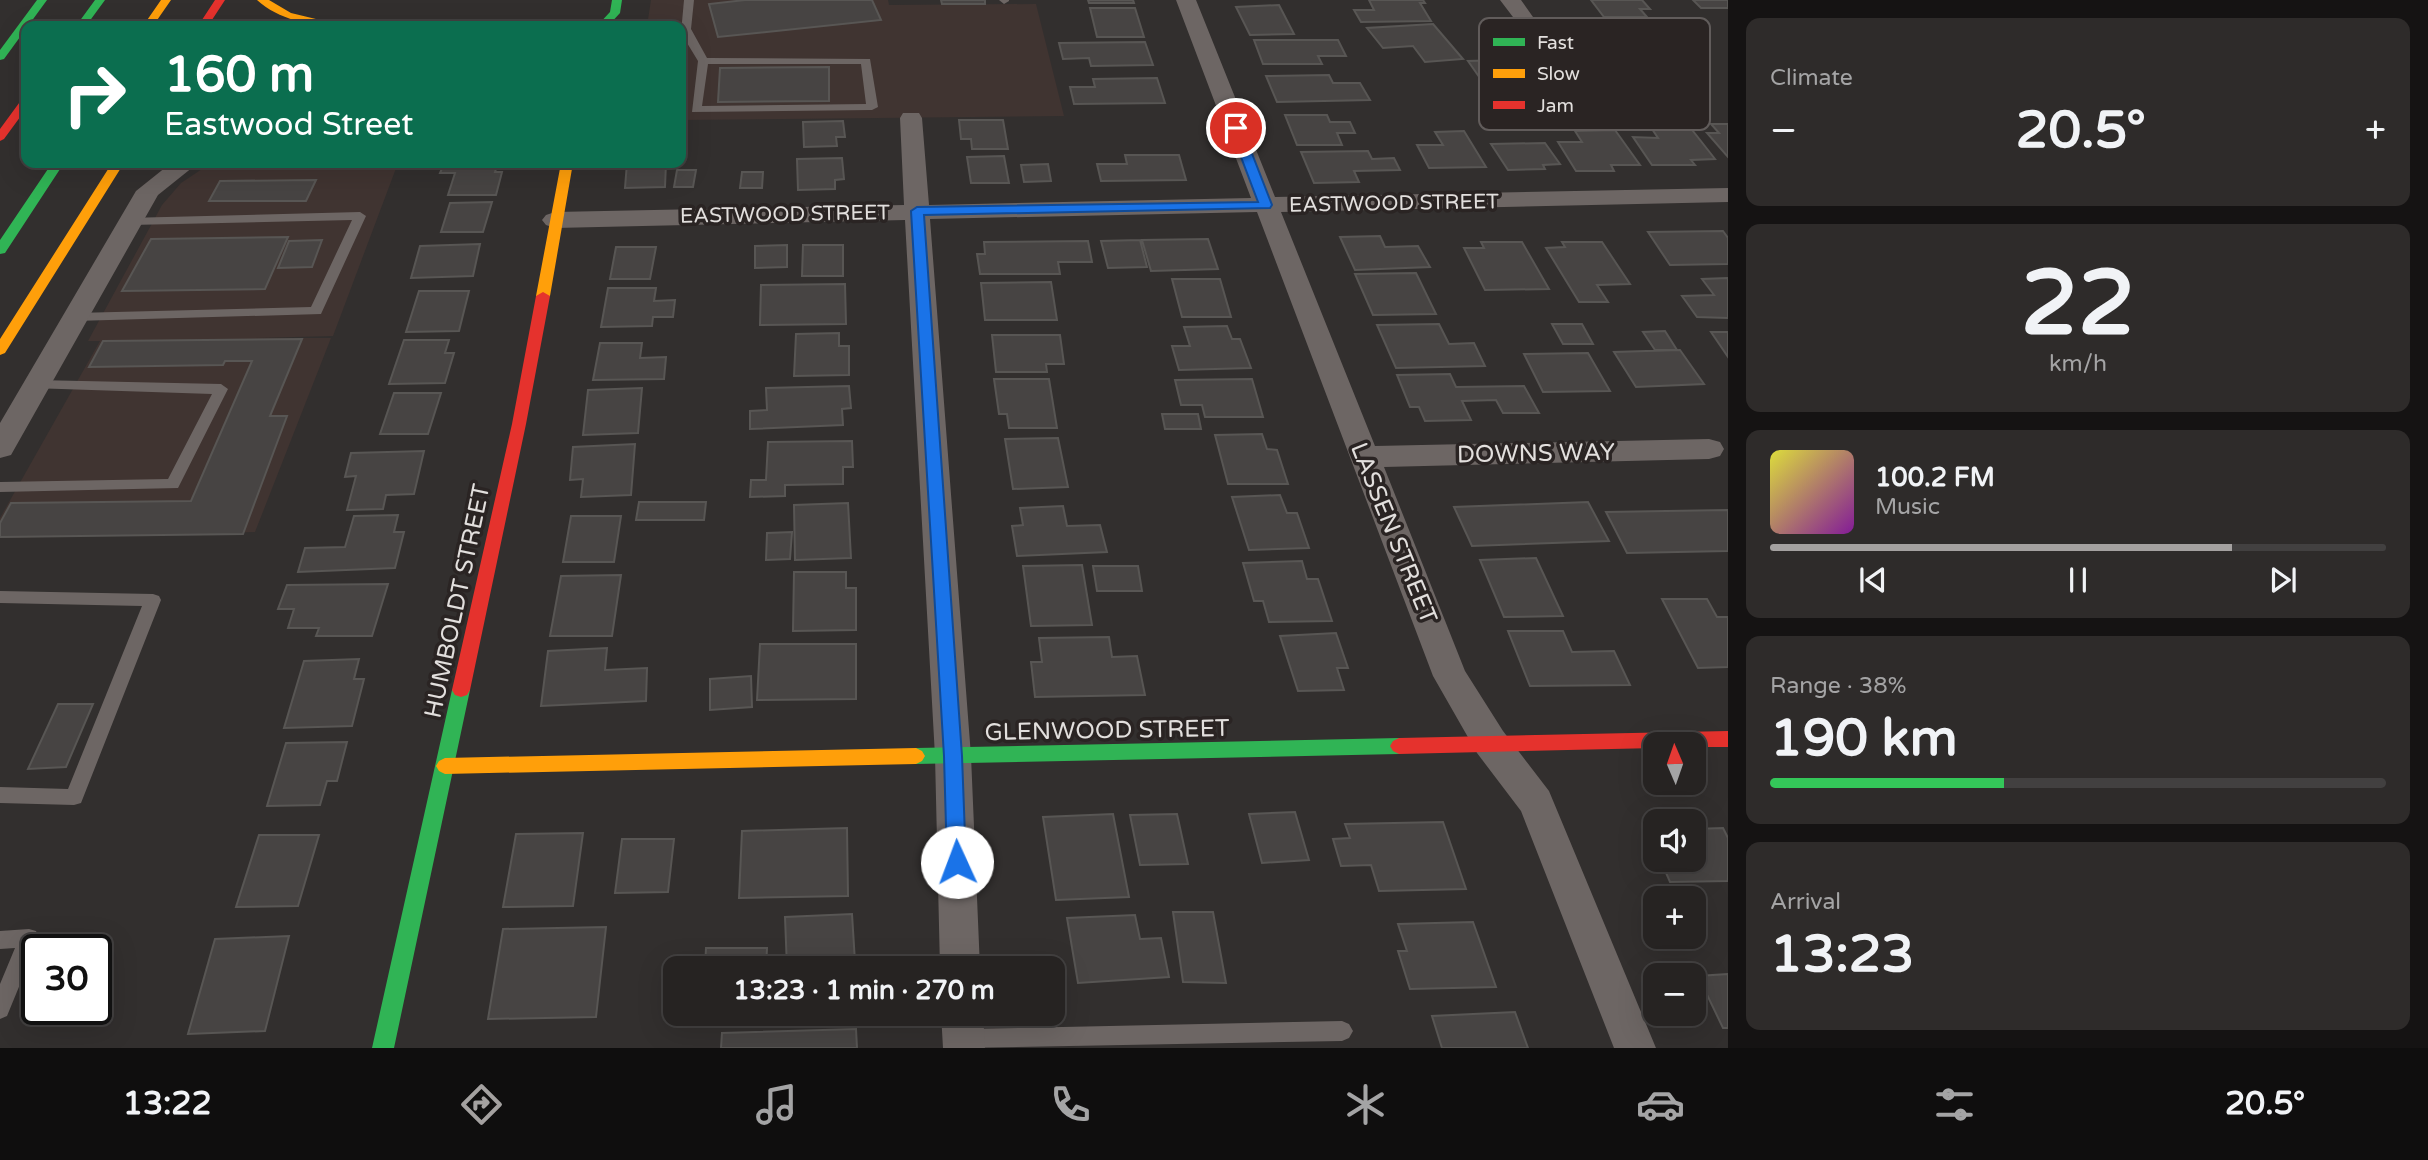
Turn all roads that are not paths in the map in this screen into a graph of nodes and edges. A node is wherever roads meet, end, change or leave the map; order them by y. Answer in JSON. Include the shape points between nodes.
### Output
{"nodes":[{"id":1,"x":36,"y":0,"type":"edge"},
{"id":2,"x":42,"y":0,"type":"edge"},
{"id":3,"x":100,"y":0,"type":"edge"},
{"id":4,"x":166,"y":0,"type":"edge"},
{"id":5,"x":220,"y":0,"type":"edge"},
{"id":6,"x":262,"y":0,"type":"edge"},
{"id":7,"x":617,"y":0,"type":"edge"},
{"id":8,"x":689,"y":0,"type":"edge"},
{"id":9,"x":1186,"y":0,"type":"edge"},
{"id":10,"x":1510,"y":0,"type":"edge"},
{"id":11,"x":1523,"y":18,"type":"dead end"},
{"id":12,"x":29,"y":21,"type":"edge"},
{"id":13,"x":85,"y":21,"type":"edge"},
{"id":14,"x":151,"y":21,"type":"edge"},
{"id":15,"x":206,"y":21,"type":"edge"},
{"id":16,"x":306,"y":21,"type":"edge"},
{"id":17,"x":600,"y":21,"type":"edge"},
{"id":18,"x":685,"y":21,"type":"edge"},
{"id":19,"x":21,"y":31,"type":"edge"},
{"id":20,"x":0,"y":33,"type":"edge"},
{"id":21,"x":686,"y":34,"type":"edge"},
{"id":22,"x":0,"y":57,"type":"edge"},
{"id":23,"x":703,"y":61,"type":"junction"},
{"id":24,"x":21,"y":108,"type":"edge"},
{"id":25,"x":911,"y":118,"type":"dead end"},
{"id":26,"x":0,"y":137,"type":"edge"},
{"id":27,"x":55,"y":168,"type":"edge"},
{"id":28,"x":115,"y":168,"type":"edge"},
{"id":29,"x":179,"y":168,"type":"edge"},
{"id":30,"x":566,"y":168,"type":"edge"},
{"id":31,"x":1728,"y":195,"type":"edge"},
{"id":32,"x":1265,"y":205,"type":"junction"},
{"id":33,"x":917,"y":211,"type":"junction"},
{"id":34,"x":555,"y":220,"type":"junction"},
{"id":35,"x":130,"y":221,"type":"junction"},
{"id":36,"x":0,"y":250,"type":"edge"},
{"id":37,"x":75,"y":317,"type":"junction"},
{"id":38,"x":0,"y":350,"type":"edge"},
{"id":39,"x":36,"y":385,"type":"junction"},
{"id":40,"x":0,"y":448,"type":"edge"},
{"id":41,"x":1709,"y":449,"type":"dead end"},
{"id":42,"x":1363,"y":457,"type":"junction"},
{"id":43,"x":0,"y":487,"type":"edge"},
{"id":44,"x":0,"y":597,"type":"edge"},
{"id":45,"x":1728,"y":739,"type":"edge"},
{"id":46,"x":1490,"y":743,"type":"junction"},
{"id":47,"x":953,"y":756,"type":"junction"},
{"id":48,"x":445,"y":766,"type":"junction"},
{"id":49,"x":0,"y":795,"type":"edge"},
{"id":50,"x":0,"y":940,"type":"edge"},
{"id":51,"x":960,"y":956,"type":"edge"},
{"id":52,"x":0,"y":1009,"type":"edge"},
{"id":53,"x":1342,"y":1031,"type":"dead end"},
{"id":54,"x":963,"y":1033,"type":"edge"},
{"id":55,"x":383,"y":1048,"type":"edge"},
{"id":56,"x":1635,"y":1048,"type":"edge"}],
"edges":[{"from":1,"to":20,"type":"main road"},
{"from":2,"to":12,"type":"main road"},
{"from":3,"to":13,"type":"main road"},
{"from":4,"to":14,"type":"main road"},
{"from":5,"to":15,"type":"main road"},
{"from":6,"to":16,"type":"main road","via":[[285,15]]},
{"from":7,"to":17,"type":"main road","via":[[615,13]]},
{"from":8,"to":18,"type":"lane"},
{"from":9,"to":32,"type":"street","name":"LASSEN STREET"},
{"from":10,"to":11,"type":"street"},
{"from":19,"to":22,"type":"main road"},
{"from":21,"to":23,"type":"lane"},
{"from":23,"to":23,"type":"lane","via":[[866,61],[872,107],[696,110]]},
{"from":24,"to":26,"type":"main road"},
{"from":25,"to":33,"type":"street"},
{"from":27,"to":36,"type":"main road"},
{"from":28,"to":38,"type":"main road"},
{"from":29,"to":35,"type":"street","via":[[148,191]]},
{"from":30,"to":34,"type":"main road","name":"HUMBOLDT STREET"},
{"from":31,"to":32,"type":"street","name":"EASTWOOD STREET"},
{"from":32,"to":33,"type":"street","name":"EASTWOOD STREET"},
{"from":32,"to":42,"type":"street","name":"LASSEN STREET"},
{"from":33,"to":34,"type":"street","name":"EASTWOOD STREET"},
{"from":33,"to":47,"type":"street"},
{"from":34,"to":48,"type":"main road","name":"HUMBOLDT STREET","via":[[519,424]]},
{"from":35,"to":37,"type":"street"},
{"from":35,"to":37,"type":"lane","via":[[360,216],[316,311]]},
{"from":37,"to":39,"type":"street"},
{"from":39,"to":40,"type":"street"},
{"from":39,"to":43,"type":"lane","via":[[221,389],[173,484]]},
{"from":41,"to":42,"type":"street","name":"DOWNS WAY"},
{"from":42,"to":46,"type":"street","name":"LASSEN STREET","via":[[1450,676]]},
{"from":44,"to":49,"type":"lane","via":[[153,600],[74,797]]},
{"from":45,"to":46,"type":"main road","name":"GLENWOOD STREET"},
{"from":46,"to":47,"type":"main road","name":"GLENWOOD STREET"},
{"from":46,"to":56,"type":"street","name":"LASSEN STREET","via":[[1536,802]]},
{"from":47,"to":48,"type":"main road","name":"GLENWOOD STREET"},
{"from":47,"to":51,"type":"street"},
{"from":48,"to":55,"type":"main road","name":"HUMBOLDT STREET"},
{"from":50,"to":52,"type":"lane","via":[[29,939]]},
{"from":53,"to":54,"type":"lane"}]}
